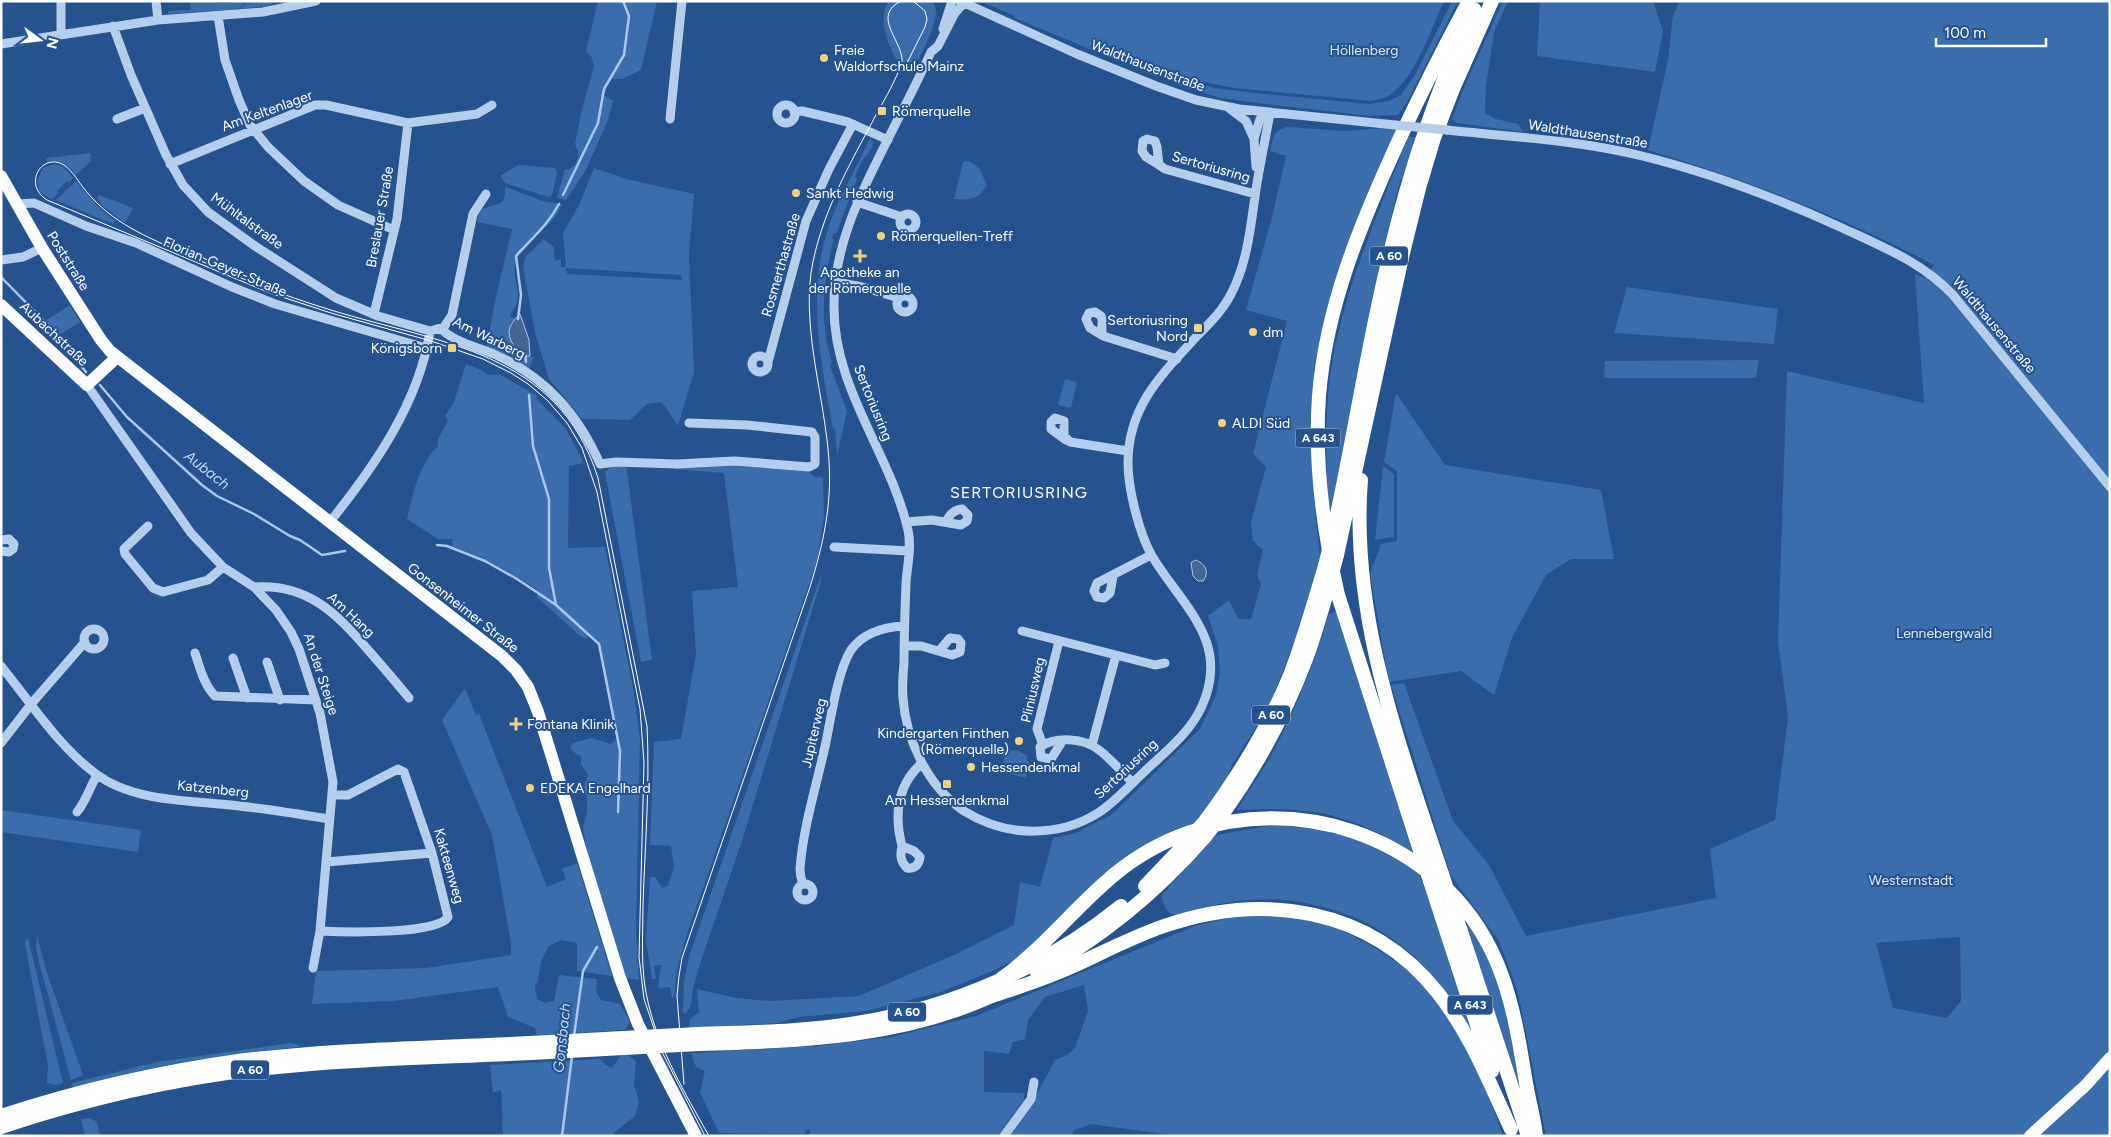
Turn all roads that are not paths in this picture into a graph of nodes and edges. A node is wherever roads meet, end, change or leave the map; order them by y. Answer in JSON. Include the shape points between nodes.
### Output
{"nodes":[{"id":1,"x":61,"y":1,"type":"edge"},
{"id":2,"x":156,"y":1,"type":"edge"},
{"id":3,"x":316,"y":1,"type":"edge"},
{"id":4,"x":682,"y":1,"type":"edge"},
{"id":5,"x":952,"y":1,"type":"edge"},
{"id":6,"x":1469,"y":1,"type":"edge"},
{"id":7,"x":1477,"y":1,"type":"edge"},
{"id":8,"x":1492,"y":1,"type":"edge"},
{"id":9,"x":962,"y":2,"type":"edge"},
{"id":10,"x":291,"y":4,"type":"edge"},
{"id":11,"x":218,"y":16,"type":"junction"},
{"id":12,"x":158,"y":20,"type":"junction"},
{"id":13,"x":113,"y":26,"type":"junction"},
{"id":14,"x":61,"y":34,"type":"junction"},
{"id":15,"x":1,"y":44,"type":"edge"},
{"id":16,"x":938,"y":46,"type":"junction"},
{"id":17,"x":492,"y":105,"type":"dead end"},
{"id":18,"x":1226,"y":107,"type":"junction"},
{"id":19,"x":145,"y":108,"type":"junction"},
{"id":20,"x":794,"y":112,"type":"dead end"},
{"id":21,"x":1270,"y":113,"type":"junction"},
{"id":22,"x":117,"y":119,"type":"dead end"},
{"id":23,"x":670,"y":119,"type":"dead end"},
{"id":24,"x":408,"y":123,"type":"junction"},
{"id":25,"x":853,"y":124,"type":"junction"},
{"id":26,"x":255,"y":129,"type":"junction"},
{"id":27,"x":1254,"y":139,"type":"junction"},
{"id":28,"x":888,"y":140,"type":"junction"},
{"id":29,"x":170,"y":164,"type":"junction"},
{"id":30,"x":1159,"y":165,"type":"dead end"},
{"id":31,"x":1,"y":176,"type":"edge"},
{"id":32,"x":1257,"y":179,"type":"junction"},
{"id":33,"x":486,"y":194,"type":"dead end"},
{"id":34,"x":1255,"y":194,"type":"junction"},
{"id":35,"x":857,"y":202,"type":"junction"},
{"id":36,"x":17,"y":204,"type":"junction"},
{"id":37,"x":902,"y":217,"type":"dead end"},
{"id":38,"x":394,"y":230,"type":"junction"},
{"id":39,"x":42,"y":248,"type":"junction"},
{"id":40,"x":1,"y":260,"type":"edge"},
{"id":41,"x":836,"y":282,"type":"junction"},
{"id":42,"x":899,"y":298,"type":"dead end"},
{"id":43,"x":1,"y":305,"type":"edge"},
{"id":44,"x":374,"y":314,"type":"junction"},
{"id":45,"x":441,"y":329,"type":"junction"},
{"id":46,"x":430,"y":331,"type":"junction"},
{"id":47,"x":1103,"y":336,"type":"dead end"},
{"id":48,"x":426,"y":348,"type":"junction"},
{"id":49,"x":114,"y":354,"type":"junction"},
{"id":50,"x":1177,"y":359,"type":"junction"},
{"id":51,"x":768,"y":362,"type":"dead end"},
{"id":52,"x":91,"y":381,"type":"junction"},
{"id":53,"x":1368,"y":414,"type":"junction"},
{"id":54,"x":689,"y":423,"type":"dead end"},
{"id":55,"x":1066,"y":440,"type":"dead end"},
{"id":56,"x":1128,"y":450,"type":"junction"},
{"id":57,"x":2110,"y":487,"type":"edge"},
{"id":58,"x":946,"y":521,"type":"dead end"},
{"id":59,"x":906,"y":522,"type":"junction"},
{"id":60,"x":329,"y":523,"type":"junction"},
{"id":61,"x":148,"y":526,"type":"dead end"},
{"id":62,"x":1,"y":540,"type":"edge"},
{"id":63,"x":834,"y":547,"type":"dead end"},
{"id":64,"x":1,"y":551,"type":"edge"},
{"id":65,"x":909,"y":551,"type":"junction"},
{"id":66,"x":1151,"y":555,"type":"junction"},
{"id":67,"x":223,"y":567,"type":"junction"},
{"id":68,"x":1113,"y":576,"type":"dead end"},
{"id":69,"x":254,"y":587,"type":"junction"},
{"id":70,"x":904,"y":626,"type":"junction"},
{"id":71,"x":1022,"y":631,"type":"dead end"},
{"id":72,"x":1060,"y":640,"type":"junction"},
{"id":73,"x":85,"y":642,"type":"dead end"},
{"id":74,"x":904,"y":646,"type":"junction"},
{"id":75,"x":940,"y":650,"type":"dead end"},
{"id":76,"x":195,"y":653,"type":"dead end"},
{"id":77,"x":1116,"y":655,"type":"junction"},
{"id":78,"x":233,"y":658,"type":"dead end"},
{"id":79,"x":267,"y":662,"type":"dead end"},
{"id":80,"x":1165,"y":663,"type":"dead end"},
{"id":81,"x":1,"y":666,"type":"edge"},
{"id":82,"x":247,"y":698,"type":"junction"},
{"id":83,"x":409,"y":698,"type":"dead end"},
{"id":84,"x":280,"y":700,"type":"junction"},
{"id":85,"x":316,"y":700,"type":"junction"},
{"id":86,"x":32,"y":703,"type":"junction"},
{"id":87,"x":1063,"y":740,"type":"junction"},
{"id":88,"x":1,"y":743,"type":"edge"},
{"id":89,"x":1043,"y":745,"type":"junction"},
{"id":90,"x":1092,"y":745,"type":"junction"},
{"id":91,"x":922,"y":763,"type":"junction"},
{"id":92,"x":97,"y":775,"type":"junction"},
{"id":93,"x":1133,"y":783,"type":"junction"},
{"id":94,"x":333,"y":795,"type":"junction"},
{"id":95,"x":77,"y":812,"type":"dead end"},
{"id":96,"x":329,"y":819,"type":"junction"},
{"id":97,"x":902,"y":846,"type":"dead end"},
{"id":98,"x":432,"y":853,"type":"junction"},
{"id":99,"x":326,"y":862,"type":"junction"},
{"id":100,"x":1436,"y":878,"type":"junction"},
{"id":101,"x":803,"y":884,"type":"dead end"},
{"id":102,"x":320,"y":932,"type":"junction"},
{"id":103,"x":314,"y":968,"type":"dead end"},
{"id":104,"x":1001,"y":980,"type":"junction"},
{"id":105,"x":992,"y":996,"type":"junction"},
{"id":106,"x":698,"y":1039,"type":"junction"},
{"id":107,"x":530,"y":1048,"type":"junction"},
{"id":108,"x":2110,"y":1058,"type":"edge"},
{"id":109,"x":1034,"y":1082,"type":"dead end"},
{"id":110,"x":1,"y":1116,"type":"edge"},
{"id":111,"x":1,"y":1127,"type":"edge"},
{"id":112,"x":1512,"y":1132,"type":"edge"},
{"id":113,"x":696,"y":1136,"type":"edge"},
{"id":114,"x":1004,"y":1136,"type":"edge"},
{"id":115,"x":1528,"y":1136,"type":"edge"},
{"id":116,"x":1536,"y":1136,"type":"edge"},
{"id":117,"x":2030,"y":1136,"type":"edge"}],
"edges":[{"from":1,"to":14,"type":"street"},
{"from":2,"to":12,"type":"street"},
{"from":3,"to":10,"type":"street"},
{"from":4,"to":23,"type":"street"},
{"from":5,"to":16,"type":"street","name":"Sertoriusring"},
{"from":6,"to":100,"type":"highway","number":"A 643","bridge":true,"via":[[1388,163],[1348,262],[1327,341],[1318,421],[1321,502],[1336,586],[1423,860]]},
{"from":7,"to":104,"type":"highway","number":"A 60","bridge":true,"via":[[1429,120],[1396,228],[1325,566],[1302,643],[1278,701],[1249,756],[1206,820],[1142,888],[1111,914],[1046,957]]},
{"from":8,"to":53,"type":"highway","number":"A 60","via":[[1434,138],[1402,257]]},
{"from":9,"to":16,"type":"street","name":"Sertoriusring"},
{"from":9,"to":18,"type":"street","name":"Waldthausenstraße","via":[[1156,86]]},
{"from":10,"to":11,"type":"street","via":[[263,12]]},
{"from":11,"to":12,"type":"street"},
{"from":11,"to":26,"type":"street","via":[[231,78],[249,124]]},
{"from":12,"to":13,"type":"street"},
{"from":13,"to":14,"type":"street"},
{"from":13,"to":19,"type":"street","name":"Mühltalstraße"},
{"from":14,"to":15,"type":"street"},
{"from":16,"to":28,"type":"street","name":"Sertoriusring","via":[[931,52]]},
{"from":17,"to":24,"type":"street","name":"Am Keltenlager","via":[[477,114]]},
{"from":18,"to":21,"type":"street","name":"Waldthausenstraße"},
{"from":18,"to":27,"type":"street","name":"Sertoriusring","via":[[1246,121]]},
{"from":19,"to":22,"type":"street"},
{"from":19,"to":29,"type":"street","name":"Mühltalstraße"},
{"from":20,"to":25,"type":"street","via":[[802,111]]},
{"from":21,"to":27,"type":"street","name":"Sertoriusring","via":[[1260,119]]},
{"from":21,"to":32,"type":"street","name":"Sertoriusring"},
{"from":21,"to":57,"type":"street","name":"Waldthausenstraße","bridge":true,"via":[[1617,150],[1726,179],[1778,199],[1902,255],[1933,276],[1953,295]]},
{"from":24,"to":26,"type":"street","name":"Am Keltenlager","via":[[320,105]]},
{"from":24,"to":38,"type":"street","name":"Breslauer Straße"},
{"from":25,"to":28,"type":"street"},
{"from":25,"to":51,"type":"street","name":"Rosmerthastraße","via":[[806,221]]},
{"from":26,"to":29,"type":"street","name":"Am Keltenlager"},
{"from":26,"to":38,"type":"street","via":[[268,147],[304,182],[338,205]]},
{"from":27,"to":32,"type":"street","name":"Sertoriusring"},
{"from":28,"to":35,"type":"street","name":"Sertoriusring"},
{"from":29,"to":44,"type":"street","name":"Mühltalstraße","via":[[183,185],[216,218],[336,298]]},
{"from":30,"to":34,"type":"street","name":"Sertoriusring"},
{"from":31,"to":36,"type":"main road","name":"Poststraße"},
{"from":32,"to":34,"type":"street","name":"Sertoriusring"},
{"from":33,"to":45,"type":"street","via":[[473,214],[452,315]]},
{"from":34,"to":50,"type":"street","name":"Sertoriusring","via":[[1245,256],[1232,291],[1224,306]]},
{"from":35,"to":37,"type":"street"},
{"from":35,"to":41,"type":"street","name":"Sertoriusring","via":[[843,240]]},
{"from":36,"to":39,"type":"main road","name":"Poststraße"},
{"from":36,"to":48,"type":"street","name":"Florian-Geyer-Straße","via":[[34,203],[136,243],[275,304]]},
{"from":38,"to":44,"type":"street","name":"Breslauer Straße"},
{"from":39,"to":40,"type":"street","via":[[23,257]]},
{"from":39,"to":49,"type":"main road","name":"Poststraße","via":[[100,340]]},
{"from":41,"to":42,"type":"street"},
{"from":41,"to":59,"type":"street","name":"Sertoriusring","via":[[835,329],[844,373]]},
{"from":43,"to":52,"type":"main road","name":"Aubachstraße"},
{"from":44,"to":46,"type":"street","name":"Mühltalstraße"},
{"from":45,"to":46,"type":"street"},
{"from":45,"to":54,"type":"street","name":"Am Warberg","via":[[450,337],[510,362],[539,379],[579,424],[600,464],[735,461],[809,467],[815,464],[815,437],[812,432]]},
{"from":46,"to":48,"type":"street"},
{"from":47,"to":50,"type":"street"},
{"from":48,"to":60,"type":"street","via":[[413,390],[387,442],[364,479]]},
{"from":49,"to":52,"type":"main road"},
{"from":49,"to":60,"type":"main road","name":"Gonsenheimer Straße"},
{"from":50,"to":56,"type":"street","name":"Sertoriusring","via":[[1141,404]]},
{"from":52,"to":67,"type":"street","name":"An der Steige","via":[[173,509]]},
{"from":53,"to":100,"type":"highway","number":"A 643","via":[[1360,519],[1366,610],[1384,693]]},
{"from":53,"to":105,"type":"highway","number":"A 60","bridge":true,"via":[[1337,555],[1307,657],[1259,759],[1222,815],[1167,878],[1119,920],[1066,957]]},
{"from":55,"to":56,"type":"street"},
{"from":56,"to":66,"type":"street","name":"Sertoriusring","via":[[1131,491]]},
{"from":58,"to":59,"type":"street"},
{"from":59,"to":65,"type":"street","name":"Sertoriusring"},
{"from":60,"to":113,"type":"main road","name":"Gonsenheimer Straße","via":[[502,656],[528,687],[612,953],[638,1024]]},
{"from":61,"to":67,"type":"street","via":[[124,549],[158,591],[208,580]]},
{"from":62,"to":64,"type":"street","via":[[9,539],[14,544],[9,552]]},
{"from":63,"to":65,"type":"street"},
{"from":65,"to":70,"type":"street","name":"Sertoriusring"},
{"from":66,"to":68,"type":"street"},
{"from":66,"to":93,"type":"street","name":"Sertoriusring","via":[[1204,633],[1210,648],[1210,674],[1196,717]]},
{"from":67,"to":69,"type":"street","name":"An der Steige"},
{"from":69,"to":83,"type":"street","name":"Am Hang","via":[[301,593],[328,608]]},
{"from":69,"to":85,"type":"street","name":"An der Steige","via":[[291,632]]},
{"from":70,"to":74,"type":"street","name":"Sertoriusring"},
{"from":70,"to":101,"type":"street","name":"Jupiterweg","via":[[871,633],[847,657],[806,831],[800,869]]},
{"from":71,"to":72,"type":"street"},
{"from":72,"to":77,"type":"street"},
{"from":72,"to":89,"type":"street","name":"Pliniusweg","via":[[1037,729]]},
{"from":73,"to":86,"type":"street"},
{"from":74,"to":75,"type":"street"},
{"from":74,"to":91,"type":"street","name":"Sertoriusring","via":[[903,697],[907,722]]},
{"from":76,"to":82,"type":"street","via":[[213,694],[223,698]]},
{"from":77,"to":80,"type":"street","via":[[1155,665]]},
{"from":77,"to":90,"type":"street"},
{"from":78,"to":82,"type":"street"},
{"from":79,"to":84,"type":"street"},
{"from":81,"to":86,"type":"street","name":"Katzenberg"},
{"from":82,"to":84,"type":"street"},
{"from":84,"to":85,"type":"street"},
{"from":85,"to":94,"type":"street","name":"An der Steige"},
{"from":86,"to":88,"type":"street"},
{"from":86,"to":92,"type":"street","name":"Katzenberg","via":[[73,754]]},
{"from":87,"to":89,"type":"street"},
{"from":87,"to":89,"type":"street","name":"Pliniusweg","via":[[1047,760],[1041,757],[1039,750]]},
{"from":87,"to":90,"type":"street"},
{"from":90,"to":93,"type":"street"},
{"from":91,"to":93,"type":"street","name":"Sertoriusring","via":[[942,792],[961,809],[990,825],[1020,832],[1033,833],[1078,824],[1104,809]]},
{"from":91,"to":97,"type":"street","via":[[906,780],[901,795],[898,816]]},
{"from":92,"to":95,"type":"street"},
{"from":92,"to":96,"type":"street","name":"Katzenberg","via":[[121,788],[156,796]]},
{"from":94,"to":96,"type":"street","name":"An der Steige"},
{"from":94,"to":98,"type":"street","name":"Kakteenweg","via":[[348,795],[401,769]]},
{"from":96,"to":99,"type":"street","name":"An der Steige"},
{"from":98,"to":99,"type":"street"},
{"from":98,"to":102,"type":"street","name":"Kakteenweg","via":[[448,913],[442,924],[384,932]]},
{"from":99,"to":102,"type":"street","name":"An der Steige"},
{"from":100,"to":112,"type":"highway","number":"A 643"},
{"from":100,"to":115,"type":"highway","number":"A 643","bridge":true,"via":[[1451,901]]},
{"from":102,"to":103,"type":"street","name":"An der Steige"},
{"from":104,"to":106,"type":"highway","number":"A 60","via":[[952,999],[858,1023]]},
{"from":104,"to":116,"type":"highway","via":[[1040,948],[1116,874],[1137,858],[1177,837],[1220,823],[1251,818],[1289,818],[1334,825],[1378,840],[1418,864],[1453,895],[1482,932],[1494,952],[1512,1004]]},
{"from":105,"to":106,"type":"highway","number":"A 60","via":[[920,1022],[865,1033],[818,1038]]},
{"from":105,"to":112,"type":"highway","via":[[1050,976],[1142,934],[1205,914],[1247,908],[1308,913],[1364,933],[1395,952],[1438,992],[1469,1039]]},
{"from":106,"to":107,"type":"highway","number":"A 60","bridge":true},
{"from":107,"to":110,"type":"highway","number":"A 60","via":[[397,1048],[237,1062],[115,1084]]},
{"from":107,"to":111,"type":"highway","number":"A 60","via":[[239,1072],[118,1093]]},
{"from":108,"to":117,"type":"main road","via":[[2086,1085]]},
{"from":109,"to":114,"type":"street","via":[[1030,1099]]}]}
